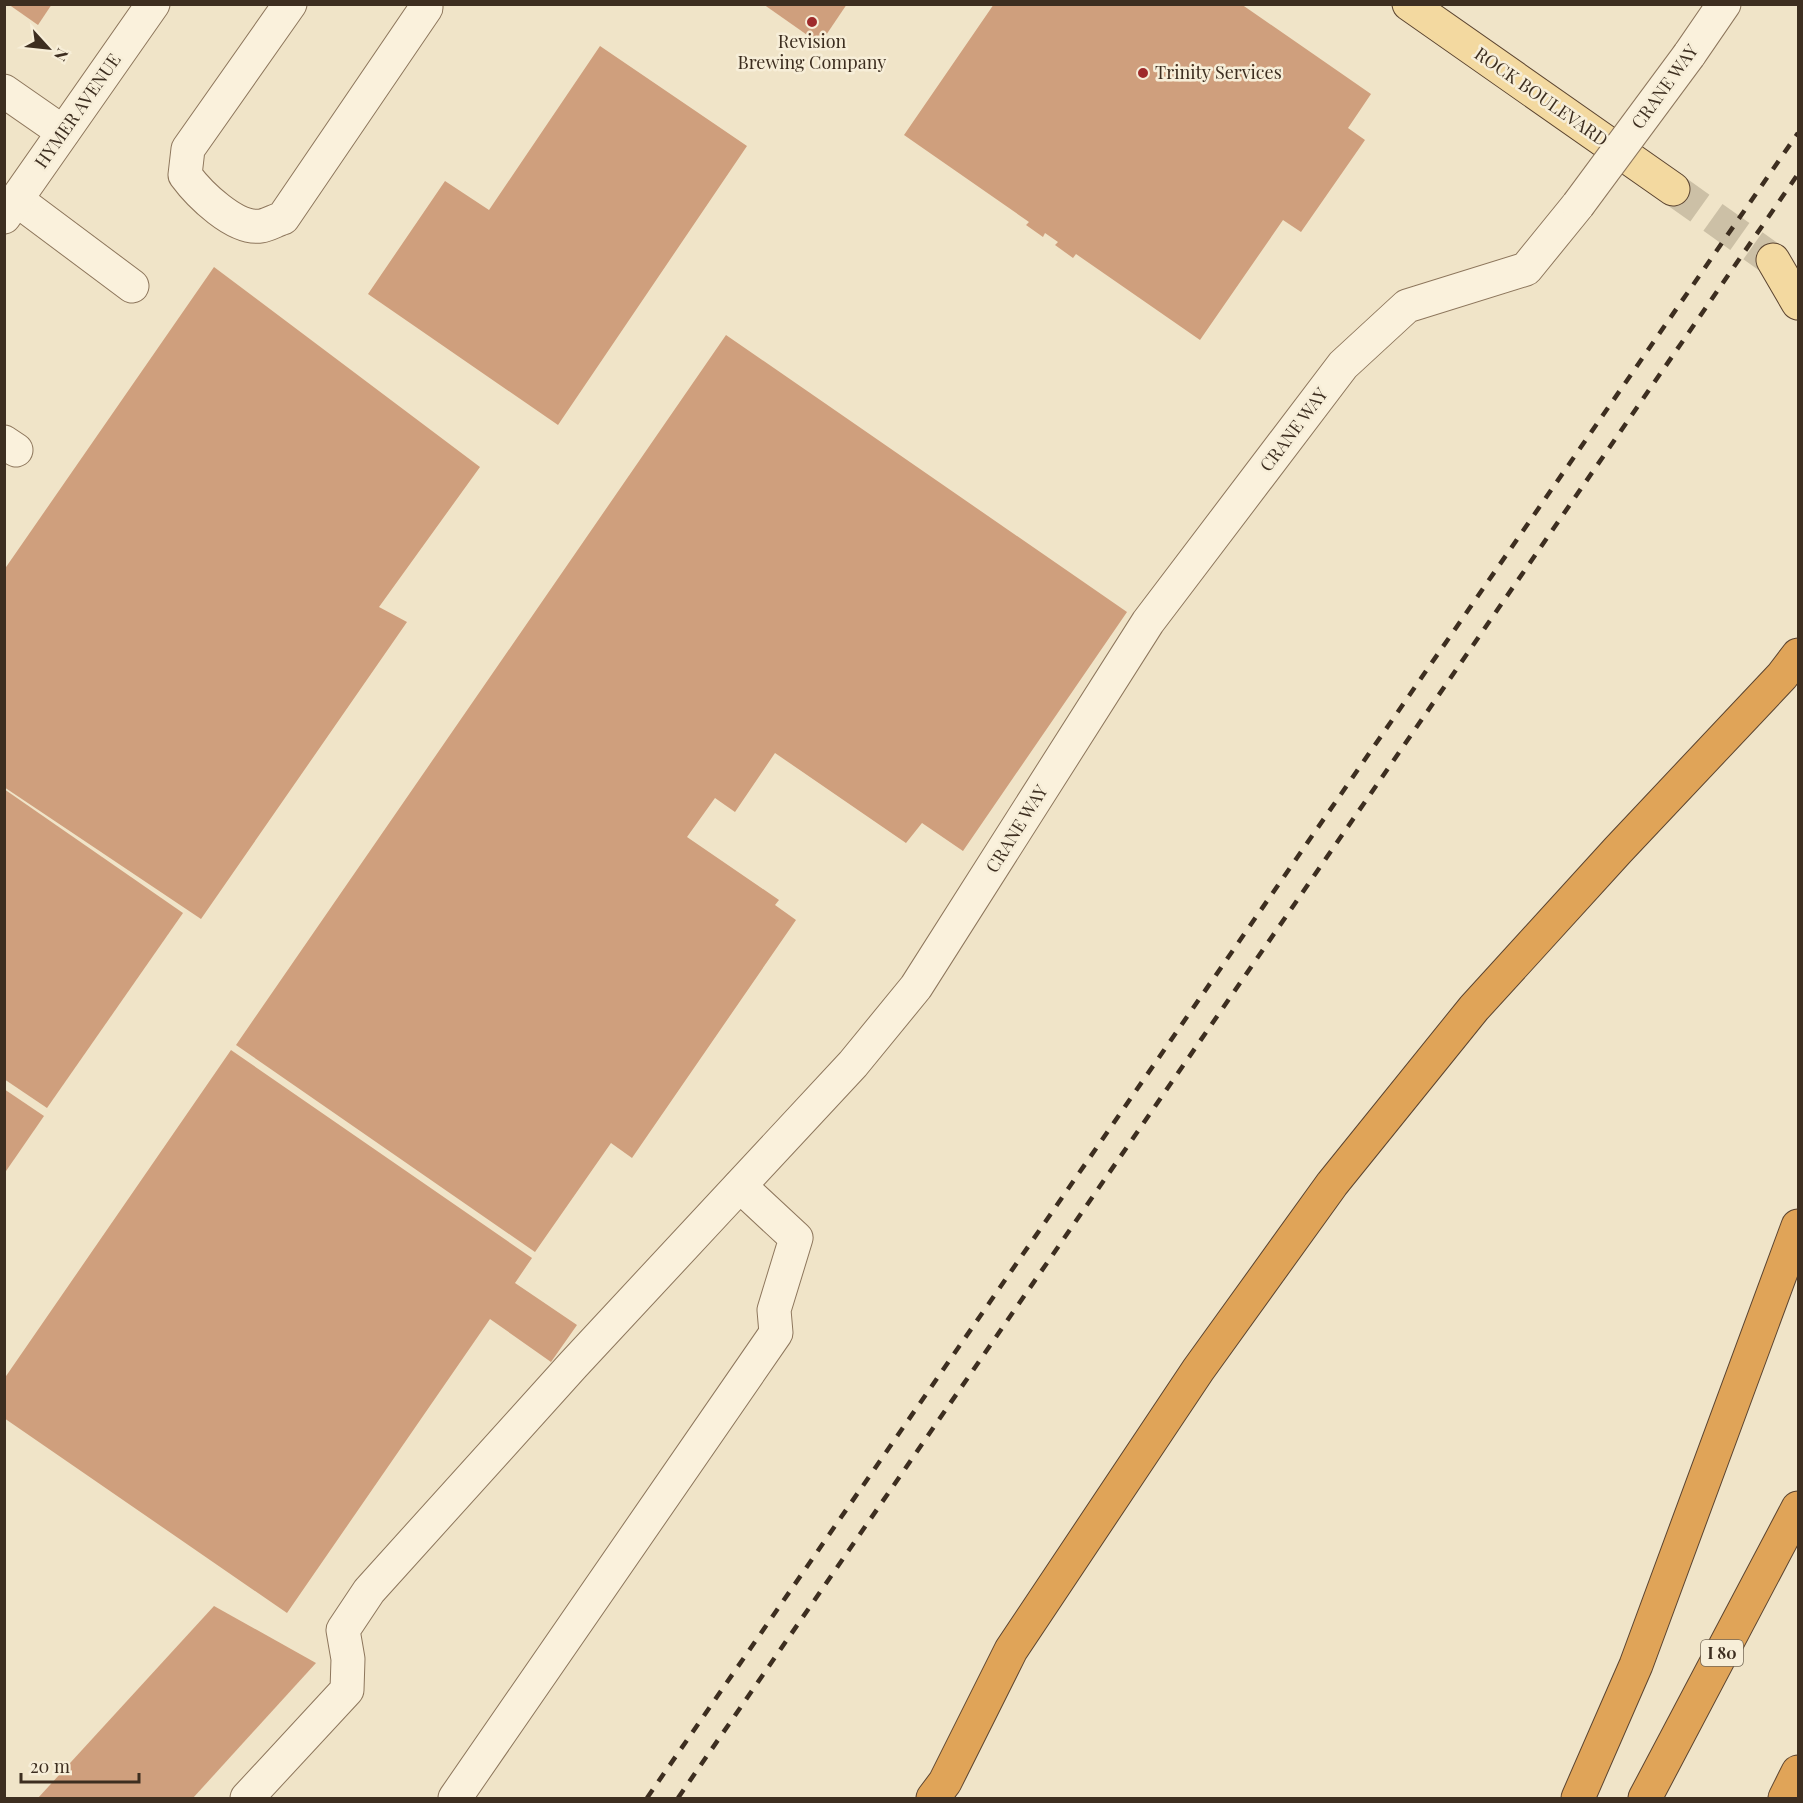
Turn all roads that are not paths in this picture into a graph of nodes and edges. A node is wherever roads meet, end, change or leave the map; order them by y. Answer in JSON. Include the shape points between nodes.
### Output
{"nodes":[{"id":1,"x":153,"y":4,"type":"edge"},
{"id":2,"x":290,"y":4,"type":"edge"},
{"id":3,"x":426,"y":4,"type":"edge"},
{"id":4,"x":1409,"y":4,"type":"edge"},
{"id":5,"x":1724,"y":4,"type":"edge"},
{"id":6,"x":4,"y":91,"type":"edge"},
{"id":7,"x":63,"y":132,"type":"junction"},
{"id":8,"x":1674,"y":189,"type":"tunnel mouth"},
{"id":9,"x":11,"y":208,"type":"edge"},
{"id":10,"x":1798,"y":272,"type":"edge"},
{"id":11,"x":132,"y":286,"type":"dead end"},
{"id":12,"x":1798,"y":303,"type":"edge"},
{"id":13,"x":1798,"y":656,"type":"edge"},
{"id":14,"x":740,"y":1186,"type":"junction"},
{"id":15,"x":1798,"y":1226,"type":"edge"},
{"id":16,"x":1798,"y":1508,"type":"edge"},
{"id":17,"x":1798,"y":1772,"type":"edge"},
{"id":18,"x":248,"y":1798,"type":"edge"},
{"id":19,"x":455,"y":1798,"type":"edge"},
{"id":20,"x":933,"y":1798,"type":"edge"},
{"id":21,"x":1578,"y":1798,"type":"edge"},
{"id":22,"x":1645,"y":1798,"type":"edge"},
{"id":23,"x":1785,"y":1798,"type":"edge"}],
"edges":[{"from":1,"to":7,"type":"street","name":"HYMER AVENUE"},
{"from":2,"to":3,"type":"street","via":[[188,149],[185,175],[196,190],[234,221],[259,226],[283,218]]},
{"from":4,"to":8,"type":"main road","name":"ROCK BOULEVARD"},
{"from":5,"to":14,"type":"street","name":"CRANE WAY","bridge":true,"via":[[1578,206],[1526,269],[1407,306],[1343,364],[1148,622],[916,987],[853,1064]]},
{"from":6,"to":7,"type":"street"},
{"from":7,"to":9,"type":"street","name":"HYMER AVENUE"},
{"from":9,"to":11,"type":"street"},
{"from":10,"to":12,"type":"main road","via":[[1773,260]]},
{"from":13,"to":20,"type":"highway","via":[[1474,1008],[1332,1184],[1198,1370],[1011,1650],[945,1782]]},
{"from":14,"to":18,"type":"street","name":"CRANE WAY","via":[[369,1591],[343,1630],[348,1659],[347,1690]]},
{"from":14,"to":19,"type":"street","via":[[796,1238],[774,1310],[776,1333]]},
{"from":15,"to":21,"type":"highway","via":[[1636,1665]]},
{"from":16,"to":22,"type":"highway","number":"I 80"},
{"from":17,"to":23,"type":"highway"}]}
